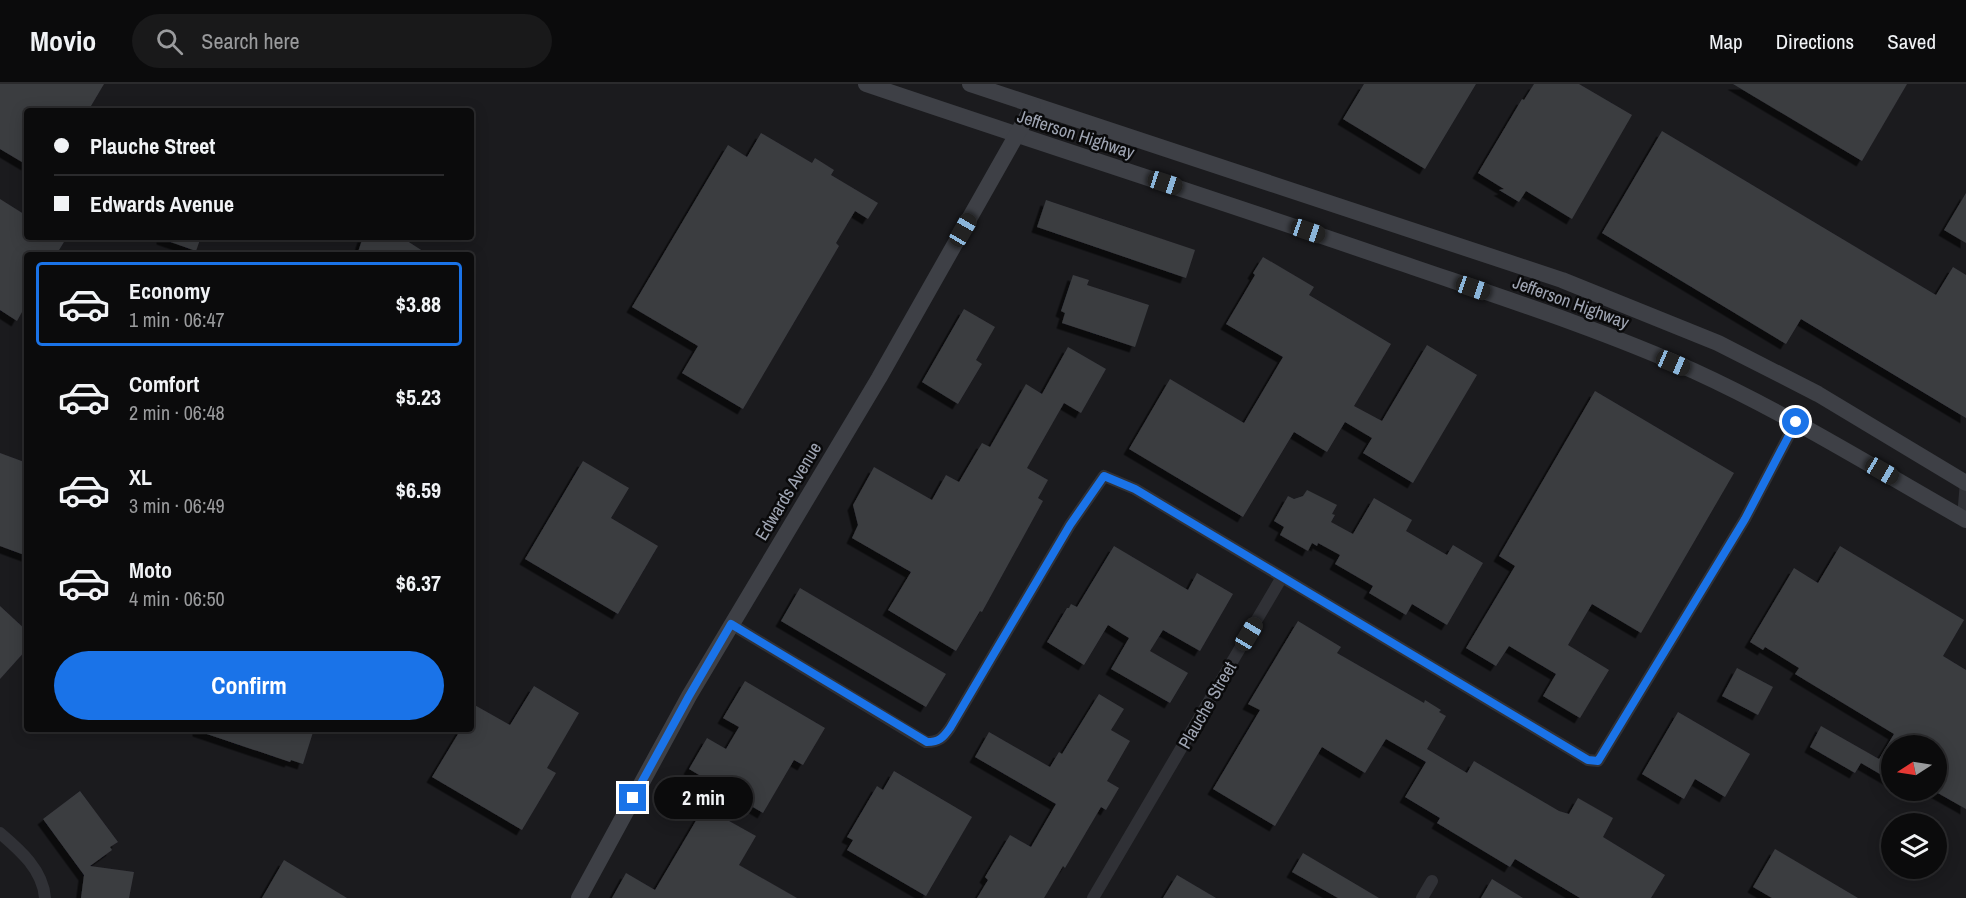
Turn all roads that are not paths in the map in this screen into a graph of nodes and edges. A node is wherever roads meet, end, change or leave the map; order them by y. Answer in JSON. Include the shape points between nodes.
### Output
{"nodes":[{"id":1,"x":866,"y":84,"type":"edge"},
{"id":2,"x":970,"y":84,"type":"edge"},
{"id":3,"x":1033,"y":106,"type":"junction"},
{"id":4,"x":1017,"y":135,"type":"junction"},
{"id":5,"x":1796,"y":422,"type":"junction"},
{"id":6,"x":1966,"y":482,"type":"edge"},
{"id":7,"x":1965,"y":518,"type":"edge"},
{"id":8,"x":1282,"y":577,"type":"junction"},
{"id":9,"x":731,"y":624,"type":"junction"},
{"id":10,"x":0,"y":833,"type":"edge"},
{"id":11,"x":1432,"y":881,"type":"dead end"},
{"id":12,"x":45,"y":898,"type":"edge"},
{"id":13,"x":579,"y":898,"type":"edge"},
{"id":14,"x":1093,"y":898,"type":"edge"},
{"id":15,"x":1422,"y":898,"type":"edge"}],
"edges":[{"from":1,"to":4,"type":"main road","name":"Jefferson Highway"},
{"from":2,"to":3,"type":"main road","name":"Jefferson Highway"},
{"from":3,"to":4,"type":"main road","name":"Edwards Avenue"},
{"from":3,"to":6,"type":"main road","name":"Jefferson Highway","via":[[1432,236],[1605,297],[1718,343],[1811,391]]},
{"from":4,"to":5,"type":"main road","name":"Jefferson Highway","via":[[1588,327],[1694,371]]},
{"from":4,"to":9,"type":"main road","name":"Edwards Avenue","via":[[874,386]]},
{"from":5,"to":7,"type":"main road","name":"Jefferson Highway"},
{"from":5,"to":8,"type":"street","via":[[1745,519],[1598,761],[1588,760]]},
{"from":6,"to":7,"type":"street"},
{"from":8,"to":9,"type":"street","via":[[1135,489],[1104,476],[1070,525],[950,728],[935,742],[927,742]]},
{"from":8,"to":14,"type":"street","name":"Plauche Street"},
{"from":9,"to":13,"type":"main road","name":"Edwards Avenue"},
{"from":10,"to":12,"type":"street","via":[[23,853],[38,875]]},
{"from":11,"to":15,"type":"street"}]}
